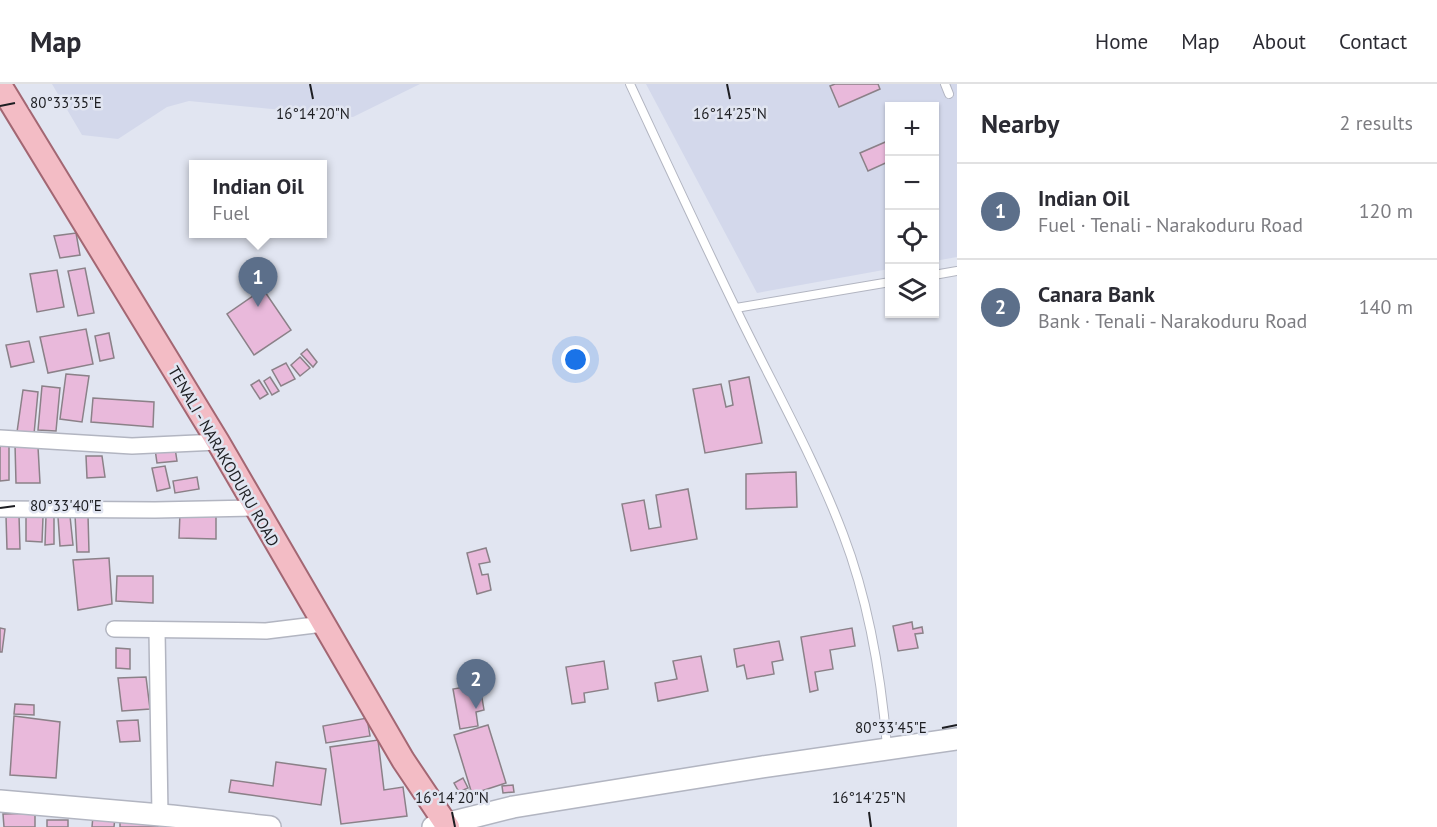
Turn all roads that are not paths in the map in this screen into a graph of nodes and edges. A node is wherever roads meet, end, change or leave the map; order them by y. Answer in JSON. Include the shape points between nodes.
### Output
{"nodes":[{"id":1,"x":630,"y":84,"type":"edge"},
{"id":2,"x":945,"y":84,"type":"edge"},
{"id":3,"x":0,"y":85,"type":"edge"},
{"id":4,"x":949,"y":93,"type":"dead end"},
{"id":5,"x":957,"y":271,"type":"edge"},
{"id":6,"x":939,"y":274,"type":"edge"},
{"id":7,"x":885,"y":283,"type":"edge"},
{"id":8,"x":736,"y":308,"type":"junction"},
{"id":9,"x":0,"y":438,"type":"edge"},
{"id":10,"x":218,"y":442,"type":"junction"},
{"id":11,"x":254,"y":508,"type":"junction"},
{"id":12,"x":0,"y":509,"type":"edge"},
{"id":13,"x":323,"y":624,"type":"junction"},
{"id":14,"x":114,"y":630,"type":"dead end"},
{"id":15,"x":157,"y":631,"type":"junction"},
{"id":16,"x":957,"y":739,"type":"edge"},
{"id":17,"x":888,"y":749,"type":"junction"},
{"id":18,"x":0,"y":801,"type":"edge"},
{"id":19,"x":168,"y":819,"type":"edge"},
{"id":20,"x":442,"y":826,"type":"edge"},
{"id":21,"x":270,"y":827,"type":"edge"}],
"edges":[{"from":1,"to":8,"type":"lane"},
{"from":2,"to":4,"type":"lane"},
{"from":3,"to":10,"type":"main road","name":"TENALI - NARAKODURU ROAD"},
{"from":5,"to":6,"type":"lane"},
{"from":7,"to":8,"type":"lane"},
{"from":8,"to":17,"type":"lane","via":[[844,535],[866,610],[883,692]]},
{"from":9,"to":10,"type":"street","via":[[132,446]]},
{"from":10,"to":11,"type":"main road","name":"TENALI - NARAKODURU ROAD"},
{"from":11,"to":12,"type":"street"},
{"from":11,"to":13,"type":"main road","name":"TENALI - NARAKODURU ROAD"},
{"from":13,"to":15,"type":"street","via":[[266,632]]},
{"from":13,"to":20,"type":"main road","name":"TENALI - NARAKODURU ROAD"},
{"from":14,"to":15,"type":"street"},
{"from":15,"to":19,"type":"street"},
{"from":16,"to":17,"type":"main road"},
{"from":17,"to":20,"type":"main road","via":[[513,807]]},
{"from":18,"to":19,"type":"main road"},
{"from":19,"to":21,"type":"main road"}]}
